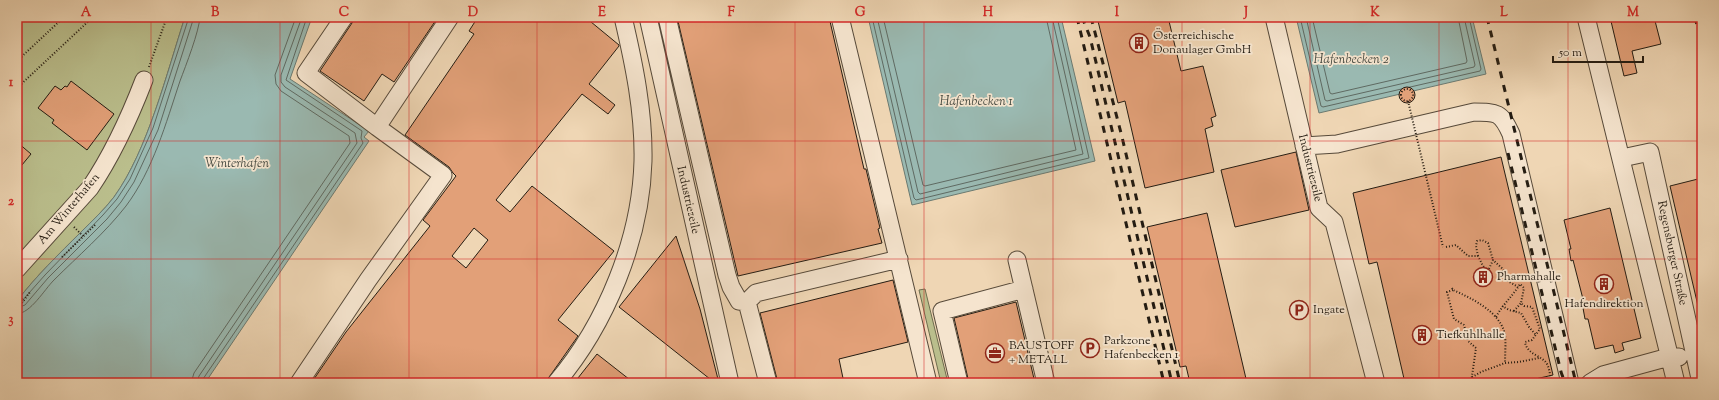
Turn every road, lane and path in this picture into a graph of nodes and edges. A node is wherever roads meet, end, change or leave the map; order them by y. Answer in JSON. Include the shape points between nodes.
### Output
{"nodes":[{"id":1,"x":64,"y":17,"type":"edge"},
{"id":2,"x":93,"y":17,"type":"edge"},
{"id":3,"x":167,"y":17,"type":"edge"},
{"id":4,"x":344,"y":17,"type":"edge"},
{"id":5,"x":450,"y":17,"type":"edge"},
{"id":6,"x":623,"y":17,"type":"edge"},
{"id":7,"x":648,"y":17,"type":"edge"},
{"id":8,"x":667,"y":17,"type":"edge"},
{"id":9,"x":840,"y":17,"type":"edge"},
{"id":10,"x":1274,"y":17,"type":"edge"},
{"id":11,"x":1586,"y":17,"type":"edge"},
{"id":12,"x":17,"y":61,"type":"edge"},
{"id":13,"x":144,"y":80,"type":"joint"},
{"id":14,"x":17,"y":88,"type":"edge"},
{"id":15,"x":1408,"y":100,"type":"junction"},
{"id":16,"x":377,"y":128,"type":"junction"},
{"id":17,"x":1304,"y":146,"type":"junction"},
{"id":18,"x":1622,"y":158,"type":"junction"},
{"id":19,"x":95,"y":225,"type":"dead end"},
{"id":20,"x":80,"y":233,"type":"dead end"},
{"id":21,"x":83,"y":236,"type":"junction"},
{"id":22,"x":1478,"y":256,"type":"junction"},
{"id":23,"x":62,"y":257,"type":"dead end"},
{"id":24,"x":899,"y":259,"type":"junction"},
{"id":25,"x":1017,"y":260,"type":"dead end"},
{"id":26,"x":1493,"y":260,"type":"junction"},
{"id":27,"x":17,"y":269,"type":"edge"},
{"id":28,"x":1518,"y":287,"type":"junction"},
{"id":29,"x":1024,"y":289,"type":"junction"},
{"id":30,"x":30,"y":292,"type":"dead end"},
{"id":31,"x":17,"y":295,"type":"edge"},
{"id":32,"x":747,"y":302,"type":"junction"},
{"id":33,"x":1521,"y":303,"type":"junction"},
{"id":34,"x":1502,"y":306,"type":"junction"},
{"id":35,"x":1514,"y":311,"type":"junction"},
{"id":36,"x":1496,"y":317,"type":"junction"},
{"id":37,"x":1536,"y":335,"type":"junction"},
{"id":38,"x":1669,"y":357,"type":"junction"},
{"id":39,"x":1538,"y":358,"type":"junction"},
{"id":40,"x":1696,"y":361,"type":"junction"},
{"id":41,"x":1505,"y":363,"type":"junction"},
{"id":42,"x":1472,"y":377,"type":"junction"},
{"id":43,"x":1597,"y":379,"type":"edge"},
{"id":44,"x":299,"y":383,"type":"edge"},
{"id":45,"x":556,"y":383,"type":"edge"},
{"id":46,"x":730,"y":383,"type":"edge"},
{"id":47,"x":768,"y":383,"type":"edge"},
{"id":48,"x":928,"y":383,"type":"edge"},
{"id":49,"x":959,"y":383,"type":"edge"},
{"id":50,"x":1046,"y":383,"type":"edge"},
{"id":51,"x":1376,"y":383,"type":"edge"},
{"id":52,"x":1471,"y":383,"type":"edge"},
{"id":53,"x":1552,"y":383,"type":"edge"},
{"id":54,"x":1571,"y":383,"type":"edge"},
{"id":55,"x":1676,"y":383,"type":"edge"},
{"id":56,"x":1701,"y":383,"type":"edge"}],
"edges":[{"from":1,"to":12,"type":"path"},
{"from":2,"to":14,"type":"path"},
{"from":3,"to":13,"type":"path"},
{"from":4,"to":16,"type":"street","via":[[306,73]]},
{"from":5,"to":16,"type":"street"},
{"from":6,"to":45,"type":"street","via":[[641,115],[642,161],[638,201],[628,247],[607,302],[582,349]]},
{"from":7,"to":46,"type":"street","name":"Industriezeile"},
{"from":8,"to":32,"type":"street","via":[[727,275],[739,302]]},
{"from":9,"to":24,"type":"street"},
{"from":10,"to":17,"type":"street","name":"Industriezeile"},
{"from":11,"to":18,"type":"street"},
{"from":13,"to":27,"type":"street","name":"Am Winterhafen","via":[[125,128],[100,174]]},
{"from":15,"to":15,"type":"path","via":[[1403,99],[1402,95],[1407,89],[1413,91],[1412,99]]},
{"from":15,"to":22,"type":"path","bridge":true,"via":[[1444,247],[1456,245],[1468,256]]},
{"from":16,"to":44,"type":"street","via":[[443,175]]},
{"from":17,"to":51,"type":"street","name":"Industriezeile","via":[[1319,208],[1334,222]]},
{"from":17,"to":54,"type":"street","via":[[1337,144],[1474,112],[1488,112],[1502,117],[1511,134]]},
{"from":18,"to":38,"type":"street"},
{"from":18,"to":40,"type":"street","name":"Regensburger Straße","via":[[1650,152]]},
{"from":19,"to":21,"type":"path"},
{"from":20,"to":21,"type":"path"},
{"from":21,"to":23,"type":"path"},
{"from":22,"to":26,"type":"path","via":[[1482,266],[1488,271]]},
{"from":22,"to":26,"type":"path","via":[[1477,241],[1482,240],[1488,243]]},
{"from":24,"to":32,"type":"street","via":[[756,293]]},
{"from":24,"to":48,"type":"street"},
{"from":25,"to":29,"type":"street"},
{"from":26,"to":28,"type":"path","via":[[1503,269],[1506,280]]},
{"from":28,"to":33,"type":"path","via":[[1520,284],[1524,288]]},
{"from":28,"to":34,"type":"path"},
{"from":29,"to":49,"type":"street","via":[[942,310]]},
{"from":29,"to":50,"type":"street"},
{"from":30,"to":31,"type":"path","via":[[23,302]]},
{"from":32,"to":47,"type":"street"},
{"from":33,"to":35,"type":"path"},
{"from":33,"to":37,"type":"path","via":[[1532,307],[1540,329]]},
{"from":34,"to":35,"type":"path"},
{"from":34,"to":36,"type":"path"},
{"from":35,"to":37,"type":"path","via":[[1523,315]]},
{"from":36,"to":41,"type":"path","via":[[1505,334]]},
{"from":36,"to":42,"type":"path","via":[[1477,301],[1452,289],[1447,292],[1454,319],[1464,325],[1468,341],[1476,348]]},
{"from":37,"to":39,"type":"path","via":[[1532,340],[1525,342]]},
{"from":38,"to":40,"type":"street"},
{"from":38,"to":43,"type":"street"},
{"from":38,"to":55,"type":"street"},
{"from":39,"to":41,"type":"path"},
{"from":39,"to":53,"type":"path","via":[[1547,363]]},
{"from":40,"to":56,"type":"street","name":"Regensburger Straße"},
{"from":41,"to":42,"type":"path"},
{"from":42,"to":52,"type":"path"},
{"from":43,"to":54,"type":"street"}]}
